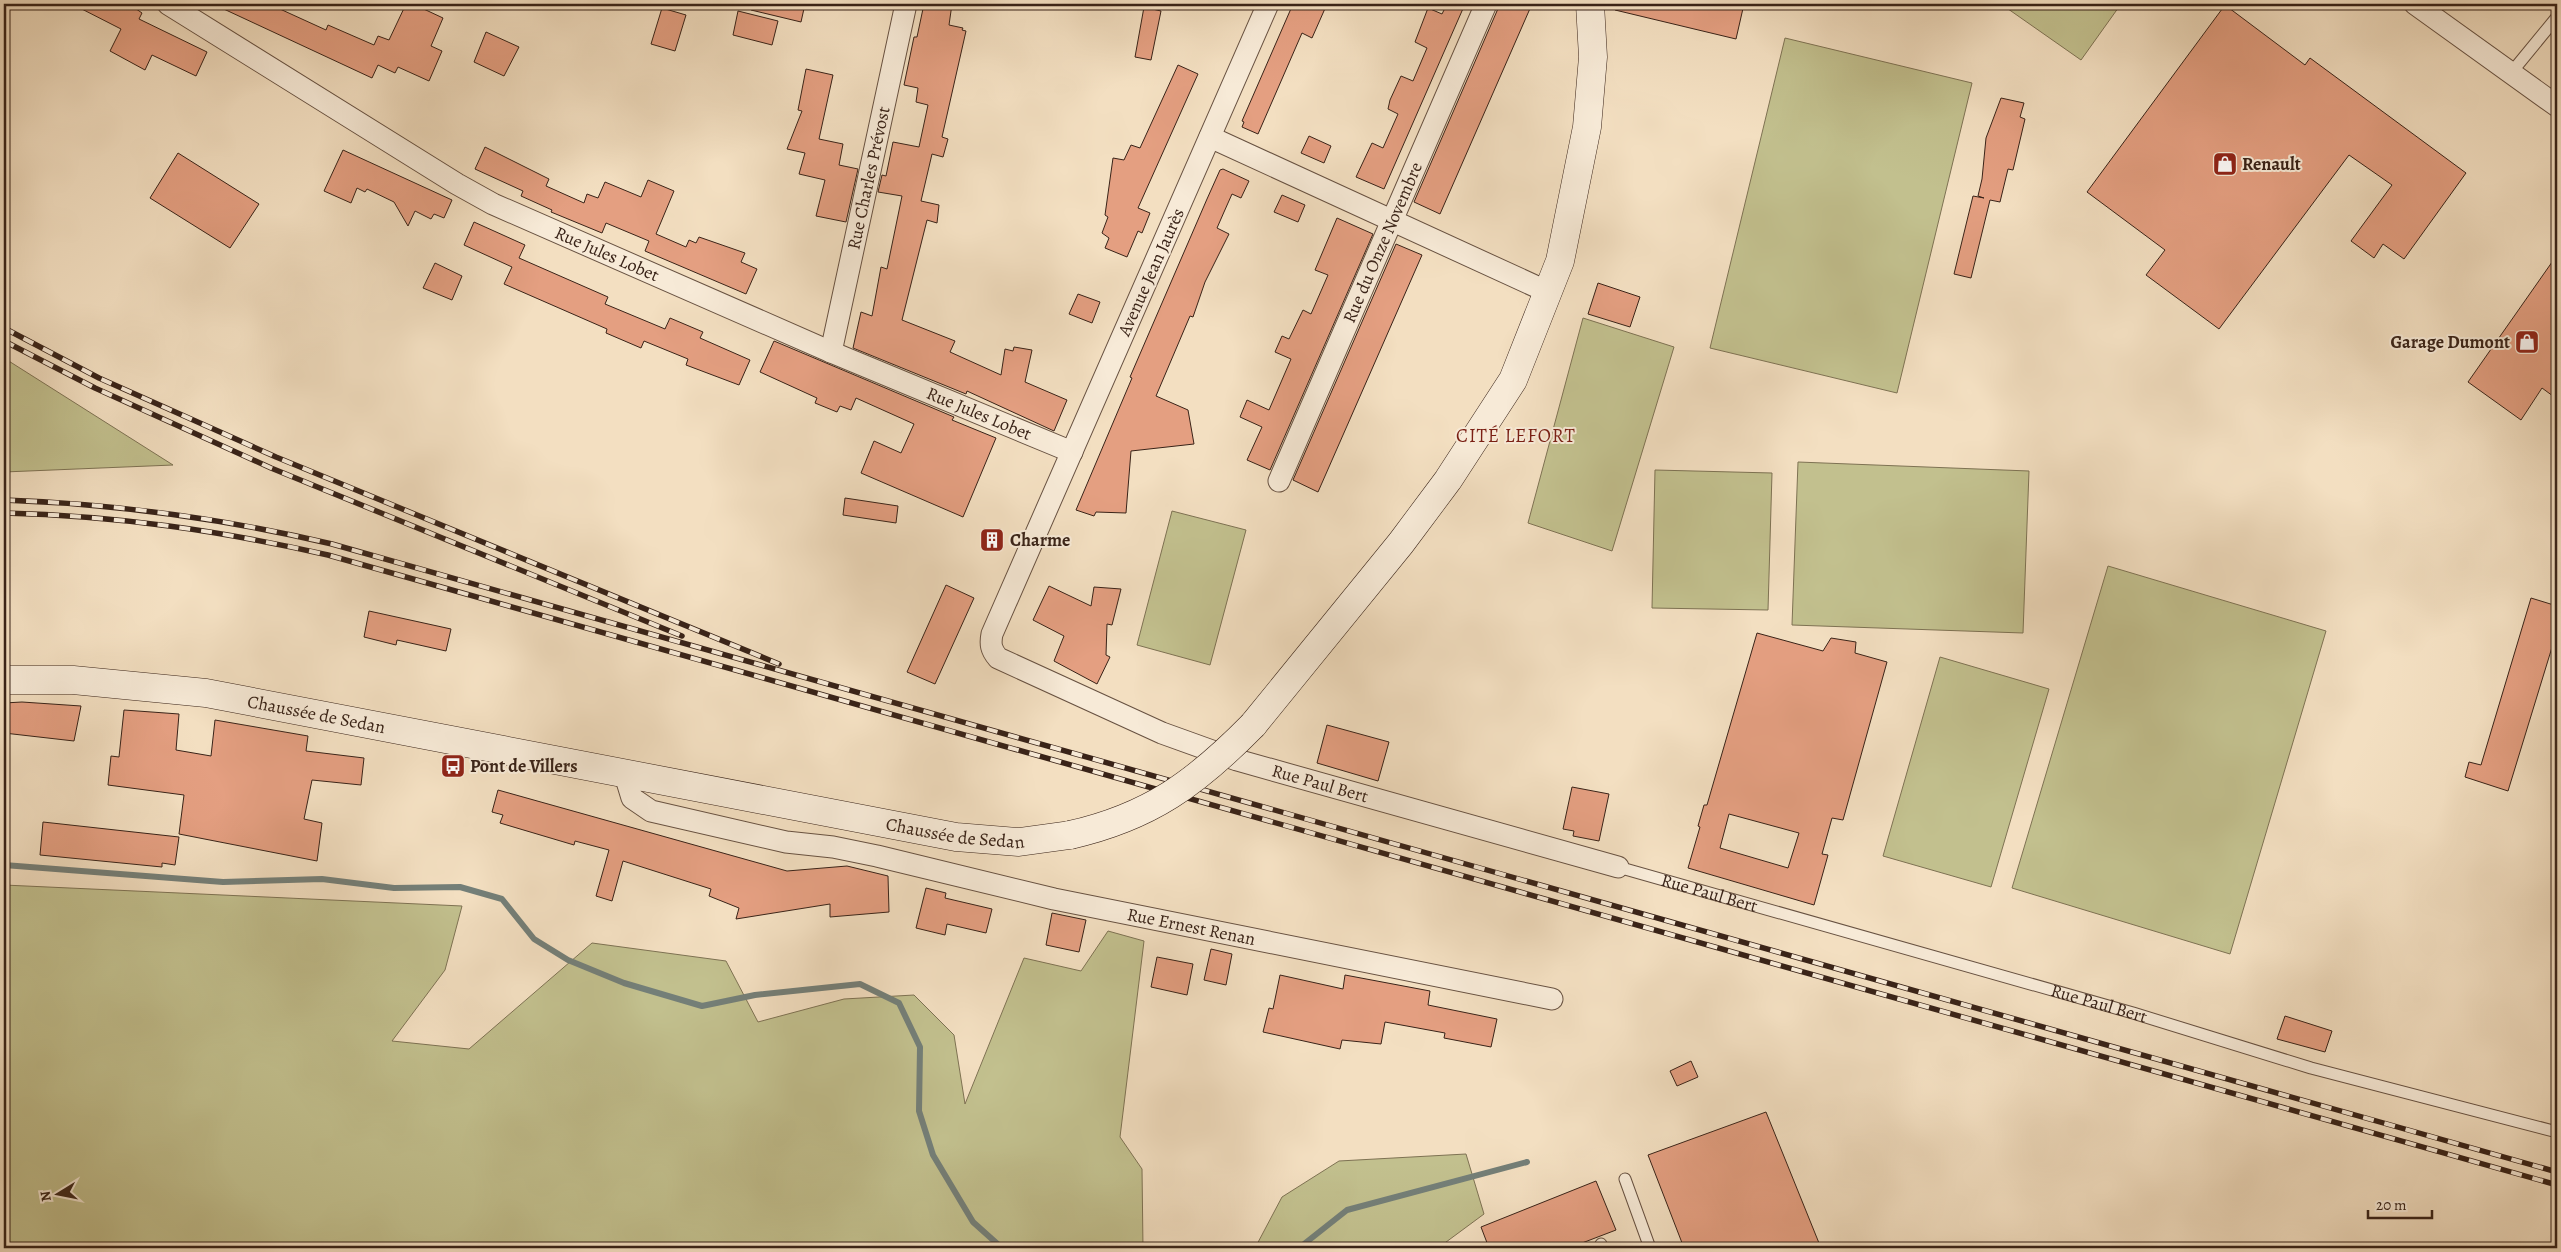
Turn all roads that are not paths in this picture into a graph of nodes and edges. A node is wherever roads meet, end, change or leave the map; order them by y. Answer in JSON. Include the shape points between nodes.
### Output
{"nodes":[{"id":1,"x":168,"y":4,"type":"edge"},
{"id":2,"x":906,"y":4,"type":"edge"},
{"id":3,"x":1268,"y":4,"type":"edge"},
{"id":4,"x":1486,"y":4,"type":"edge"},
{"id":5,"x":1590,"y":4,"type":"edge"},
{"id":6,"x":2415,"y":4,"type":"edge"},
{"id":7,"x":2557,"y":17,"type":"edge"},
{"id":8,"x":2512,"y":73,"type":"junction"},
{"id":9,"x":2557,"y":106,"type":"edge"},
{"id":10,"x":1210,"y":137,"type":"junction"},
{"id":11,"x":1392,"y":221,"type":"junction"},
{"id":12,"x":1548,"y":292,"type":"junction"},
{"id":13,"x":831,"y":352,"type":"junction"},
{"id":14,"x":1072,"y":452,"type":"junction"},
{"id":15,"x":1279,"y":482,"type":"dead end"},
{"id":16,"x":1034,"y":539,"type":"joint"},
{"id":17,"x":4,"y":680,"type":"edge"},
{"id":18,"x":626,"y":775,"type":"junction"},
{"id":19,"x":1618,"y":867,"type":"joint"},
{"id":20,"x":1552,"y":999,"type":"dead end"},
{"id":21,"x":2557,"y":1132,"type":"edge"},
{"id":22,"x":1625,"y":1179,"type":"dead end"},
{"id":23,"x":1650,"y":1248,"type":"edge"}],
"edges":[{"from":1,"to":13,"type":"street","name":"Rue Jules Lobet","via":[[493,204]]},
{"from":2,"to":13,"type":"street","name":"Rue Charles Prévost"},
{"from":3,"to":10,"type":"street","name":"Avenue Jean Jaurès"},
{"from":4,"to":11,"type":"street","name":"Rue du Onze Novembre"},
{"from":5,"to":12,"type":"main road","name":"Chaussée de Sedan","via":[[1593,57],[1587,127],[1560,261]]},
{"from":6,"to":8,"type":"street"},
{"from":7,"to":8,"type":"lane"},
{"from":8,"to":9,"type":"street"},
{"from":10,"to":11,"type":"street"},
{"from":10,"to":14,"type":"street","name":"Avenue Jean Jaurès"},
{"from":11,"to":12,"type":"street"},
{"from":11,"to":15,"type":"street","name":"Rue du Onze Novembre"},
{"from":12,"to":18,"type":"main road","name":"Chaussée de Sedan","bridge":true,"via":[[1513,380],[1448,480],[1401,543],[1253,725],[1220,758],[1170,796],[1121,821],[1070,835],[1011,842],[956,838]]},
{"from":13,"to":14,"type":"street","name":"Rue Jules Lobet"},
{"from":14,"to":16,"type":"street","name":"Avenue Jean Jaurès"},
{"from":16,"to":19,"type":"street","name":"Rue Paul Bert","via":[[992,634],[990,642],[998,658],[1162,733],[1237,760]]},
{"from":17,"to":18,"type":"main road","name":"Chaussée de Sedan","via":[[73,680],[206,693]]},
{"from":18,"to":20,"type":"street","name":"Rue Ernest Renan","via":[[632,798],[651,810],[786,842],[833,847],[1054,899]]},
{"from":19,"to":21,"type":"lane","name":"Rue Paul Bert","via":[[2133,1013],[2311,1068]]},
{"from":22,"to":23,"type":"lane"}]}
